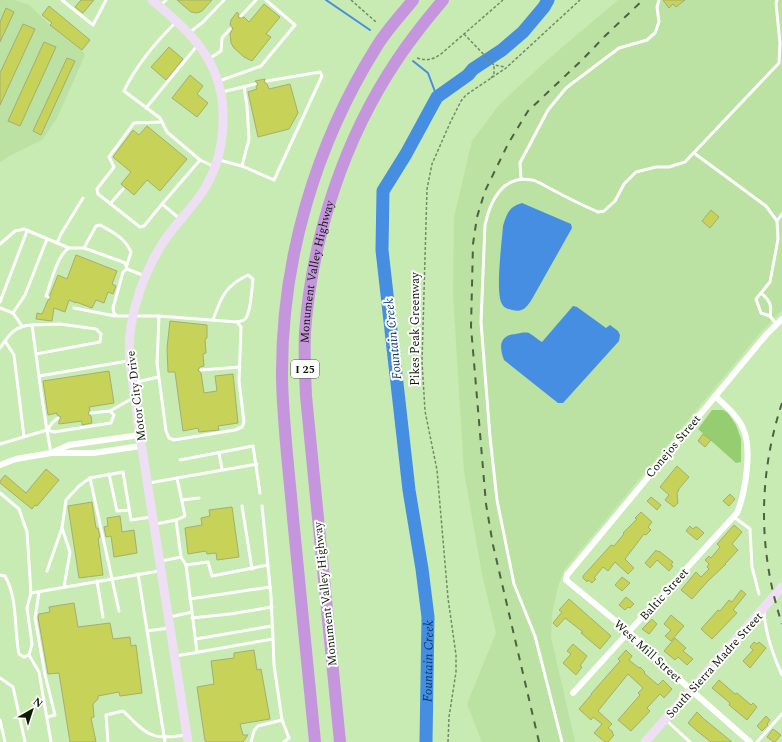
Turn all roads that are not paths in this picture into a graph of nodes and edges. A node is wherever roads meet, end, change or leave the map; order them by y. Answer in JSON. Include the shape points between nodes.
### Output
{"nodes":[{"id":1,"x":62,"y":0,"type":"edge"},
{"id":2,"x":106,"y":0,"type":"edge"},
{"id":3,"x":152,"y":0,"type":"edge"},
{"id":4,"x":224,"y":0,"type":"edge"},
{"id":5,"x":256,"y":0,"type":"edge"},
{"id":6,"x":266,"y":0,"type":"edge"},
{"id":7,"x":413,"y":0,"type":"edge"},
{"id":8,"x":443,"y":0,"type":"edge"},
{"id":9,"x":453,"y":0,"type":"edge"},
{"id":10,"x":659,"y":0,"type":"edge"},
{"id":11,"x":777,"y":0,"type":"edge"},
{"id":12,"x":163,"y":3,"type":"edge"},
{"id":13,"x":242,"y":16,"type":"dead end"},
{"id":14,"x":177,"y":21,"type":"junction"},
{"id":15,"x":425,"y":22,"type":"junction"},
{"id":16,"x":230,"y":29,"type":"dead end"},
{"id":17,"x":189,"y":33,"type":"junction"},
{"id":18,"x":199,"y":44,"type":"junction"},
{"id":19,"x":208,"y":59,"type":"junction"},
{"id":20,"x":217,"y":81,"type":"junction"},
{"id":21,"x":267,"y":81,"type":"dead end"},
{"id":22,"x":255,"y":84,"type":"dead end"},
{"id":23,"x":244,"y":87,"type":"junction"},
{"id":24,"x":220,"y":92,"type":"junction"},
{"id":25,"x":146,"y":108,"type":"junction"},
{"id":26,"x":162,"y":122,"type":"junction"},
{"id":27,"x":694,"y":153,"type":"junction"},
{"id":28,"x":200,"y":160,"type":"junction"},
{"id":29,"x":216,"y":163,"type":"junction"},
{"id":30,"x":242,"y":166,"type":"junction"},
{"id":31,"x":520,"y":178,"type":"junction"},
{"id":32,"x":123,"y":189,"type":"dead end"},
{"id":33,"x":83,"y":198,"type":"dead end"},
{"id":34,"x":110,"y":204,"type":"junction"},
{"id":35,"x":162,"y":204,"type":"junction"},
{"id":36,"x":782,"y":214,"type":"edge"},
{"id":37,"x":181,"y":220,"type":"junction"},
{"id":38,"x":777,"y":221,"type":"junction"},
{"id":39,"x":27,"y":231,"type":"junction"},
{"id":40,"x":47,"y":239,"type":"junction"},
{"id":41,"x":57,"y":243,"type":"junction"},
{"id":42,"x":0,"y":244,"type":"edge"},
{"id":43,"x":69,"y":248,"type":"junction"},
{"id":44,"x":84,"y":248,"type":"junction"},
{"id":45,"x":126,"y":265,"type":"junction"},
{"id":46,"x":127,"y":269,"type":"junction"},
{"id":47,"x":146,"y":276,"type":"junction"},
{"id":48,"x":761,"y":293,"type":"junction"},
{"id":49,"x":47,"y":297,"type":"dead end"},
{"id":50,"x":0,"y":302,"type":"edge"},
{"id":51,"x":0,"y":308,"type":"edge"},
{"id":52,"x":74,"y":308,"type":"dead end"},
{"id":53,"x":13,"y":313,"type":"junction"},
{"id":54,"x":117,"y":316,"type":"junction"},
{"id":55,"x":133,"y":316,"type":"junction"},
{"id":56,"x":159,"y":316,"type":"junction"},
{"id":57,"x":770,"y":316,"type":"junction"},
{"id":58,"x":782,"y":319,"type":"edge"},
{"id":59,"x":213,"y":320,"type":"junction"},
{"id":60,"x":237,"y":322,"type":"junction"},
{"id":61,"x":32,"y":325,"type":"junction"},
{"id":62,"x":777,"y":325,"type":"junction"},
{"id":63,"x":22,"y":326,"type":"junction"},
{"id":64,"x":5,"y":341,"type":"junction"},
{"id":65,"x":0,"y":348,"type":"edge"},
{"id":66,"x":36,"y":354,"type":"junction"},
{"id":67,"x":130,"y":361,"type":"junction"},
{"id":68,"x":240,"y":367,"type":"junction"},
{"id":69,"x":201,"y":370,"type":"dead end"},
{"id":70,"x":39,"y":376,"type":"junction"},
{"id":71,"x":158,"y":377,"type":"junction"},
{"id":72,"x":132,"y":383,"type":"junction"},
{"id":73,"x":715,"y":396,"type":"junction"},
{"id":74,"x":134,"y":397,"type":"junction"},
{"id":75,"x":110,"y":411,"type":"junction"},
{"id":76,"x":91,"y":413,"type":"dead end"},
{"id":77,"x":58,"y":418,"type":"dead end"},
{"id":78,"x":47,"y":430,"type":"junction"},
{"id":79,"x":140,"y":435,"type":"junction"},
{"id":80,"x":24,"y":437,"type":"junction"},
{"id":81,"x":0,"y":444,"type":"edge"},
{"id":82,"x":141,"y":446,"type":"junction"},
{"id":83,"x":51,"y":453,"type":"junction"},
{"id":84,"x":219,"y":453,"type":"junction"},
{"id":85,"x":180,"y":460,"type":"dead end"},
{"id":86,"x":257,"y":464,"type":"junction"},
{"id":87,"x":0,"y":465,"type":"edge"},
{"id":88,"x":222,"y":469,"type":"junction"},
{"id":89,"x":109,"y":474,"type":"junction"},
{"id":90,"x":90,"y":478,"type":"junction"},
{"id":91,"x":177,"y":478,"type":"junction"},
{"id":92,"x":147,"y":483,"type":"junction"},
{"id":93,"x":260,"y":493,"type":"dead end"},
{"id":94,"x":1,"y":494,"type":"edge"},
{"id":95,"x":199,"y":498,"type":"dead end"},
{"id":96,"x":0,"y":500,"type":"edge"},
{"id":97,"x":182,"y":500,"type":"junction"},
{"id":98,"x":242,"y":506,"type":"dead end"},
{"id":99,"x":262,"y":506,"type":"dead end"},
{"id":100,"x":129,"y":510,"type":"junction"},
{"id":101,"x":736,"y":515,"type":"junction"},
{"id":102,"x":153,"y":520,"type":"junction"},
{"id":103,"x":176,"y":520,"type":"junction"},
{"id":104,"x":62,"y":528,"type":"junction"},
{"id":105,"x":181,"y":557,"type":"junction"},
{"id":106,"x":186,"y":565,"type":"junction"},
{"id":107,"x":268,"y":565,"type":"junction"},
{"id":108,"x":160,"y":566,"type":"junction"},
{"id":109,"x":252,"y":569,"type":"junction"},
{"id":110,"x":47,"y":571,"type":"dead end"},
{"id":111,"x":138,"y":574,"type":"junction"},
{"id":112,"x":0,"y":575,"type":"edge"},
{"id":113,"x":566,"y":575,"type":"joint"},
{"id":114,"x":112,"y":579,"type":"junction"},
{"id":115,"x":97,"y":581,"type":"junction"},
{"id":116,"x":64,"y":587,"type":"junction"},
{"id":117,"x":270,"y":587,"type":"junction"},
{"id":118,"x":782,"y":587,"type":"edge"},
{"id":119,"x":39,"y":592,"type":"junction"},
{"id":120,"x":31,"y":593,"type":"junction"},
{"id":121,"x":760,"y":594,"type":"dead end"},
{"id":122,"x":190,"y":599,"type":"junction"},
{"id":123,"x":272,"y":607,"type":"junction"},
{"id":124,"x":764,"y":608,"type":"junction"},
{"id":125,"x":119,"y":611,"type":"dead end"},
{"id":126,"x":192,"y":612,"type":"junction"},
{"id":127,"x":103,"y":617,"type":"dead end"},
{"id":128,"x":168,"y":617,"type":"junction"},
{"id":129,"x":192,"y":618,"type":"junction"},
{"id":130,"x":272,"y":626,"type":"junction"},
{"id":131,"x":170,"y":628,"type":"junction"},
{"id":132,"x":147,"y":631,"type":"junction"},
{"id":133,"x":629,"y":632,"type":"junction"},
{"id":134,"x":196,"y":639,"type":"junction"},
{"id":135,"x":273,"y":639,"type":"junction"},
{"id":136,"x":198,"y":652,"type":"junction"},
{"id":137,"x":29,"y":655,"type":"junction"},
{"id":138,"x":174,"y":656,"type":"junction"},
{"id":139,"x":782,"y":675,"type":"edge"},
{"id":140,"x":0,"y":678,"type":"edge"},
{"id":141,"x":691,"y":690,"type":"junction"},
{"id":142,"x":573,"y":693,"type":"dead end"},
{"id":143,"x":782,"y":714,"type":"edge"},
{"id":144,"x":47,"y":717,"type":"junction"},
{"id":145,"x":0,"y":720,"type":"edge"},
{"id":146,"x":282,"y":720,"type":"junction"},
{"id":147,"x":665,"y":720,"type":"junction"},
{"id":148,"x":165,"y":737,"type":"junction"},
{"id":149,"x":188,"y":739,"type":"edge"},
{"id":150,"x":5,"y":742,"type":"edge"},
{"id":151,"x":24,"y":742,"type":"edge"},
{"id":152,"x":51,"y":742,"type":"edge"},
{"id":153,"x":108,"y":742,"type":"edge"},
{"id":154,"x":165,"y":742,"type":"edge"},
{"id":155,"x":251,"y":742,"type":"edge"},
{"id":156,"x":284,"y":742,"type":"edge"},
{"id":157,"x":315,"y":742,"type":"edge"},
{"id":158,"x":340,"y":742,"type":"edge"},
{"id":159,"x":562,"y":742,"type":"edge"},
{"id":160,"x":645,"y":742,"type":"edge"},
{"id":161,"x":690,"y":742,"type":"edge"},
{"id":162,"x":750,"y":742,"type":"edge"},
{"id":163,"x":757,"y":742,"type":"edge"}],
"edges":[{"from":1,"to":2,"type":"lane","via":[[93,25]]},
{"from":3,"to":12,"type":"street","name":"Motor City Drive"},
{"from":4,"to":17,"type":"lane","via":[[204,22]]},
{"from":5,"to":13,"type":"lane"},
{"from":6,"to":20,"type":"lane","via":[[295,25],[261,66]]},
{"from":7,"to":157,"type":"highway","name":"Monument Valley Highway","number":"I 25","via":[[378,45],[355,85],[325,149],[305,206],[288,294],[284,330],[283,397]]},
{"from":8,"to":15,"type":"highway","name":"Monument Valley Highway","number":"I 25"},
{"from":9,"to":15,"type":"highway"},
{"from":10,"to":31,"type":"lane","via":[[659,22],[655,33],[647,40],[619,48],[566,88],[548,110],[520,163]]},
{"from":11,"to":27,"type":"lane","via":[[779,63]]},
{"from":12,"to":14,"type":"street","name":"Motor City Drive"},
{"from":14,"to":17,"type":"street","name":"Motor City Drive"},
{"from":14,"to":25,"type":"lane","via":[[131,75],[124,91]]},
{"from":15,"to":158,"type":"highway","name":"Monument Valley Highway","number":"I 25","via":[[397,59],[374,98],[346,160],[321,232],[309,297],[304,362],[306,396]]},
{"from":16,"to":19,"type":"lane","via":[[222,38],[221,51]]},
{"from":17,"to":18,"type":"street","name":"Motor City Drive"},
{"from":18,"to":19,"type":"street","name":"Motor City Drive"},
{"from":18,"to":25,"type":"lane"},
{"from":19,"to":20,"type":"street","name":"Motor City Drive"},
{"from":20,"to":24,"type":"street","name":"Motor City Drive"},
{"from":21,"to":30,"type":"lane","via":[[320,72],[322,76],[274,180]]},
{"from":22,"to":23,"type":"lane"},
{"from":23,"to":24,"type":"lane"},
{"from":23,"to":30,"type":"lane","via":[[249,139]]},
{"from":24,"to":29,"type":"street","name":"Motor City Drive","via":[[223,129]]},
{"from":25,"to":26,"type":"lane"},
{"from":26,"to":28,"type":"lane","via":[[168,132]]},
{"from":26,"to":34,"type":"lane","via":[[134,123],[109,157],[114,167],[97,189],[98,194]]},
{"from":27,"to":31,"type":"lane","via":[[685,162],[670,168],[656,167],[636,172],[624,184],[615,201],[604,211],[598,212],[533,180]]},
{"from":27,"to":38,"type":"lane","via":[[766,206]]},
{"from":28,"to":29,"type":"lane"},
{"from":28,"to":35,"type":"lane"},
{"from":29,"to":30,"type":"lane"},
{"from":29,"to":37,"type":"street","name":"Motor City Drive","via":[[202,193]]},
{"from":31,"to":159,"type":"lane","via":[[502,187],[494,198],[487,216],[481,322],[497,500],[508,559],[514,584],[535,636]]},
{"from":32,"to":34,"type":"lane"},
{"from":33,"to":41,"type":"lane"},
{"from":34,"to":35,"type":"lane","via":[[140,227],[144,226]]},
{"from":35,"to":37,"type":"lane"},
{"from":36,"to":38,"type":"lane"},
{"from":37,"to":47,"type":"street","name":"Motor City Drive","via":[[165,240]]},
{"from":38,"to":48,"type":"lane","via":[[778,239],[770,282]]},
{"from":39,"to":40,"type":"lane"},
{"from":39,"to":42,"type":"lane","via":[[15,231]]},
{"from":39,"to":50,"type":"lane"},
{"from":40,"to":41,"type":"lane"},
{"from":40,"to":53,"type":"lane","via":[[25,295]]},
{"from":41,"to":43,"type":"lane"},
{"from":43,"to":44,"type":"lane"},
{"from":43,"to":49,"type":"lane","via":[[60,258]]},
{"from":44,"to":45,"type":"lane"},
{"from":44,"to":45,"type":"lane","via":[[96,226],[100,225],[125,241],[129,247],[131,252]]},
{"from":45,"to":46,"type":"lane"},
{"from":46,"to":47,"type":"lane"},
{"from":46,"to":54,"type":"lane","via":[[123,272],[112,308]]},
{"from":47,"to":55,"type":"street","name":"Motor City Drive"},
{"from":48,"to":57,"type":"lane","via":[[771,307]]},
{"from":48,"to":57,"type":"lane","via":[[756,299],[761,313]]},
{"from":51,"to":53,"type":"lane"},
{"from":52,"to":54,"type":"lane"},
{"from":53,"to":63,"type":"lane"},
{"from":54,"to":55,"type":"lane"},
{"from":55,"to":56,"type":"lane"},
{"from":55,"to":67,"type":"street","name":"Motor City Drive"},
{"from":56,"to":59,"type":"lane"},
{"from":56,"to":71,"type":"lane"},
{"from":57,"to":62,"type":"lane"},
{"from":58,"to":62,"type":"street","name":"Conejos Street"},
{"from":59,"to":60,"type":"lane"},
{"from":59,"to":60,"type":"lane","via":[[220,301],[231,284],[248,275],[253,279],[250,306],[247,317]]},
{"from":60,"to":68,"type":"lane","via":[[240,327]]},
{"from":61,"to":63,"type":"lane"},
{"from":61,"to":66,"type":"lane"},
{"from":61,"to":66,"type":"lane","via":[[60,324],[96,328],[101,334],[100,342]]},
{"from":62,"to":73,"type":"street","name":"Conejos Street"},
{"from":63,"to":64,"type":"lane","via":[[11,332]]},
{"from":64,"to":65,"type":"lane"},
{"from":64,"to":80,"type":"lane","via":[[14,355]]},
{"from":66,"to":70,"type":"lane"},
{"from":67,"to":70,"type":"lane"},
{"from":67,"to":72,"type":"street","name":"Motor City Drive"},
{"from":68,"to":69,"type":"lane"},
{"from":68,"to":71,"type":"lane","via":[[239,381],[244,422],[242,427],[174,440],[166,431]]},
{"from":70,"to":78,"type":"lane"},
{"from":71,"to":72,"type":"lane"},
{"from":72,"to":74,"type":"street","name":"Motor City Drive"},
{"from":73,"to":101,"type":"street","via":[[740,422],[747,441],[744,489]]},
{"from":73,"to":113,"type":"street","name":"Conejos Street"},
{"from":74,"to":75,"type":"lane"},
{"from":74,"to":79,"type":"street","name":"Motor City Drive"},
{"from":75,"to":76,"type":"lane"},
{"from":75,"to":78,"type":"lane","via":[[114,415],[111,423],[54,432]]},
{"from":77,"to":78,"type":"lane"},
{"from":78,"to":80,"type":"lane"},
{"from":78,"to":83,"type":"lane"},
{"from":79,"to":82,"type":"street","name":"Motor City Drive"},
{"from":79,"to":83,"type":"street","via":[[69,445]]},
{"from":80,"to":81,"type":"lane"},
{"from":82,"to":83,"type":"street","via":[[93,453]]},
{"from":82,"to":92,"type":"street","name":"Motor City Drive"},
{"from":83,"to":87,"type":"street","via":[[16,459]]},
{"from":84,"to":85,"type":"lane"},
{"from":84,"to":86,"type":"lane","via":[[253,446]]},
{"from":84,"to":88,"type":"lane"},
{"from":86,"to":88,"type":"lane"},
{"from":86,"to":93,"type":"lane"},
{"from":88,"to":91,"type":"lane"},
{"from":89,"to":90,"type":"lane"},
{"from":89,"to":100,"type":"lane","via":[[117,511]]},
{"from":89,"to":100,"type":"lane","via":[[123,472]]},
{"from":90,"to":104,"type":"lane","via":[[66,500]]},
{"from":90,"to":114,"type":"lane"},
{"from":91,"to":92,"type":"lane"},
{"from":91,"to":97,"type":"lane"},
{"from":92,"to":102,"type":"street","name":"Motor City Drive"},
{"from":94,"to":96,"type":"lane"},
{"from":94,"to":120,"type":"lane","via":[[19,509],[27,532]]},
{"from":95,"to":97,"type":"lane"},
{"from":97,"to":103,"type":"lane","via":[[185,516]]},
{"from":98,"to":109,"type":"lane"},
{"from":99,"to":107,"type":"lane"},
{"from":100,"to":102,"type":"lane","via":[[131,520]]},
{"from":101,"to":121,"type":"lane","via":[[750,529],[752,567]]},
{"from":101,"to":133,"type":"street","name":"Baltic Street"},
{"from":102,"to":103,"type":"lane"},
{"from":102,"to":108,"type":"street","name":"Motor City Drive"},
{"from":103,"to":105,"type":"lane"},
{"from":104,"to":110,"type":"lane"},
{"from":104,"to":116,"type":"lane","via":[[70,552]]},
{"from":105,"to":106,"type":"lane"},
{"from":105,"to":108,"type":"lane"},
{"from":106,"to":109,"type":"lane","via":[[208,562],[212,576]]},
{"from":106,"to":122,"type":"lane"},
{"from":107,"to":109,"type":"lane"},
{"from":107,"to":117,"type":"lane"},
{"from":108,"to":111,"type":"lane"},
{"from":108,"to":128,"type":"street","name":"Motor City Drive"},
{"from":111,"to":114,"type":"lane"},
{"from":111,"to":132,"type":"lane"},
{"from":112,"to":137,"type":"lane","via":[[5,576],[11,586],[19,654],[24,657]]},
{"from":113,"to":133,"type":"street","name":"West Mill Street","via":[[566,580]]},
{"from":114,"to":115,"type":"lane"},
{"from":114,"to":125,"type":"lane"},
{"from":115,"to":116,"type":"lane"},
{"from":115,"to":127,"type":"lane"},
{"from":116,"to":119,"type":"lane"},
{"from":117,"to":122,"type":"lane"},
{"from":117,"to":123,"type":"lane"},
{"from":118,"to":124,"type":"street","name":"South Sierra Madre Street"},
{"from":119,"to":120,"type":"lane"},
{"from":119,"to":144,"type":"lane","via":[[35,618],[54,715]]},
{"from":120,"to":137,"type":"lane","via":[[28,608],[32,644]]},
{"from":122,"to":126,"type":"lane"},
{"from":123,"to":129,"type":"lane"},
{"from":123,"to":130,"type":"lane"},
{"from":124,"to":139,"type":"lane","via":[[767,630]]},
{"from":124,"to":141,"type":"street","name":"South Sierra Madre Street"},
{"from":126,"to":128,"type":"lane"},
{"from":126,"to":129,"type":"lane"},
{"from":128,"to":131,"type":"street","name":"Motor City Drive"},
{"from":129,"to":134,"type":"lane"},
{"from":130,"to":134,"type":"lane"},
{"from":130,"to":135,"type":"lane"},
{"from":131,"to":132,"type":"lane"},
{"from":131,"to":138,"type":"street","name":"Motor City Drive"},
{"from":132,"to":148,"type":"lane"},
{"from":133,"to":141,"type":"street","name":"West Mill Street"},
{"from":133,"to":142,"type":"street","name":"Baltic Street"},
{"from":134,"to":136,"type":"lane"},
{"from":135,"to":136,"type":"lane"},
{"from":135,"to":146,"type":"lane"},
{"from":136,"to":138,"type":"lane"},
{"from":137,"to":144,"type":"lane","via":[[39,672]]},
{"from":138,"to":149,"type":"street","name":"Motor City Drive"},
{"from":140,"to":151,"type":"lane","via":[[13,687]]},
{"from":141,"to":147,"type":"street","name":"South Sierra Madre Street"},
{"from":141,"to":162,"type":"street","name":"West Mill Street"},
{"from":143,"to":163,"type":"lane"},
{"from":144,"to":152,"type":"lane"},
{"from":145,"to":150,"type":"lane"},
{"from":146,"to":155,"type":"lane","via":[[258,726]]},
{"from":146,"to":156,"type":"lane","via":[[289,738]]},
{"from":147,"to":160,"type":"street","name":"South Sierra Madre Street"},
{"from":147,"to":161,"type":"lane"},
{"from":148,"to":149,"type":"lane"},
{"from":148,"to":153,"type":"lane","via":[[154,736],[123,711],[106,715]]},
{"from":148,"to":154,"type":"lane"}]}
